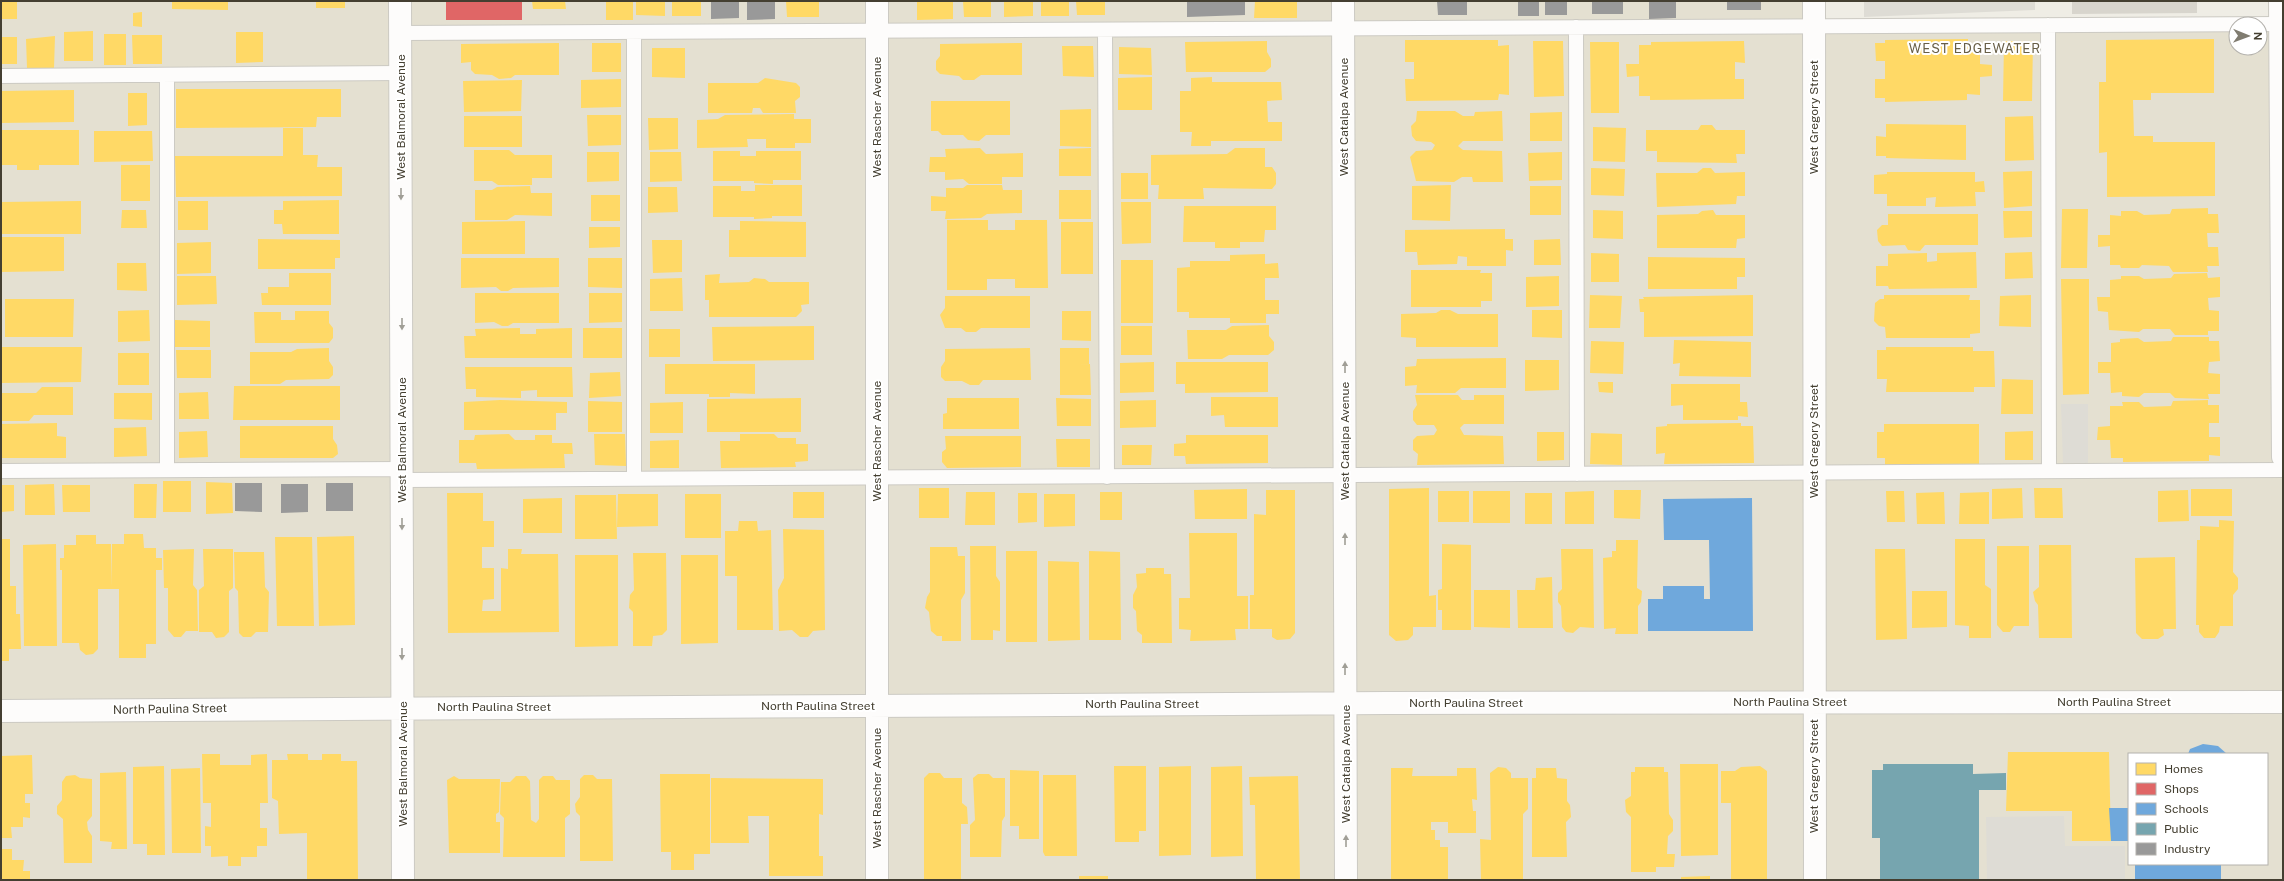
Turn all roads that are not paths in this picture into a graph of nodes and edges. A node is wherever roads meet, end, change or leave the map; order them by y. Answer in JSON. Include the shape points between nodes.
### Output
{"nodes":[{"id":1,"x":400,"y":1,"type":"edge"},
{"id":2,"x":877,"y":1,"type":"edge"},
{"id":3,"x":1343,"y":1,"type":"edge"},
{"id":4,"x":1814,"y":1,"type":"edge"},
{"id":5,"x":2280,"y":1,"type":"edge"},
{"id":6,"x":2281,"y":24,"type":"junction"},
{"id":7,"x":2048,"y":25,"type":"junction"},
{"id":8,"x":1814,"y":26,"type":"junction"},
{"id":9,"x":1576,"y":27,"type":"junction"},
{"id":10,"x":1343,"y":29,"type":"junction"},
{"id":11,"x":1105,"y":30,"type":"junction"},
{"id":12,"x":877,"y":31,"type":"junction"},
{"id":13,"x":634,"y":32,"type":"junction"},
{"id":14,"x":400,"y":33,"type":"junction"},
{"id":15,"x":400,"y":73,"type":"junction"},
{"id":16,"x":167,"y":75,"type":"junction"},
{"id":17,"x":1,"y":76,"type":"edge"},
{"id":18,"x":2283,"y":412,"type":"edge"},
{"id":19,"x":2283,"y":457,"type":"edge"},
{"id":20,"x":167,"y":470,"type":"junction"},
{"id":21,"x":2283,"y":470,"type":"edge"},
{"id":22,"x":1,"y":471,"type":"edge"},
{"id":23,"x":2050,"y":471,"type":"junction"},
{"id":24,"x":1814,"y":472,"type":"junction"},
{"id":25,"x":1576,"y":474,"type":"junction"},
{"id":26,"x":402,"y":475,"type":"junction"},
{"id":27,"x":1345,"y":475,"type":"junction"},
{"id":28,"x":1107,"y":477,"type":"junction"},
{"id":29,"x":877,"y":478,"type":"junction"},
{"id":30,"x":634,"y":479,"type":"junction"},
{"id":31,"x":1814,"y":701,"type":"junction"},
{"id":32,"x":2283,"y":702,"type":"edge"},
{"id":33,"x":1346,"y":703,"type":"junction"},
{"id":34,"x":877,"y":706,"type":"junction"},
{"id":35,"x":403,"y":707,"type":"junction"},
{"id":36,"x":1,"y":710,"type":"edge"},
{"id":37,"x":403,"y":880,"type":"edge"},
{"id":38,"x":878,"y":880,"type":"edge"},
{"id":39,"x":1346,"y":880,"type":"edge"},
{"id":40,"x":1814,"y":880,"type":"edge"}],
"edges":[{"from":1,"to":14,"type":"street","name":"West Balmoral Avenue"},
{"from":2,"to":12,"type":"street","name":"West Rascher Avenue"},
{"from":3,"to":10,"type":"street","name":"West Catalpa Avenue"},
{"from":4,"to":8,"type":"street","name":"West Gregory Street"},
{"from":5,"to":6,"type":"street"},
{"from":6,"to":7,"type":"lane"},
{"from":6,"to":18,"type":"street"},
{"from":7,"to":8,"type":"lane"},
{"from":7,"to":23,"type":"lane"},
{"from":8,"to":9,"type":"lane"},
{"from":8,"to":24,"type":"street","name":"West Gregory Street"},
{"from":9,"to":10,"type":"lane"},
{"from":9,"to":25,"type":"lane"},
{"from":10,"to":11,"type":"lane"},
{"from":27,"to":10,"type":"street","name":"West Catalpa Avenue","one_way":true},
{"from":11,"to":12,"type":"lane"},
{"from":11,"to":28,"type":"lane"},
{"from":12,"to":13,"type":"lane"},
{"from":12,"to":29,"type":"street","name":"West Rascher Avenue"},
{"from":13,"to":14,"type":"lane"},
{"from":13,"to":30,"type":"lane"},
{"from":14,"to":15,"type":"street","name":"West Balmoral Avenue"},
{"from":15,"to":16,"type":"lane"},
{"from":15,"to":26,"type":"street","name":"West Balmoral Avenue","one_way":true},
{"from":16,"to":17,"type":"lane"},
{"from":16,"to":20,"type":"lane"},
{"from":18,"to":19,"type":"street"},
{"from":20,"to":22,"type":"lane"},
{"from":20,"to":26,"type":"lane"},
{"from":21,"to":23,"type":"lane"},
{"from":23,"to":24,"type":"lane"},
{"from":24,"to":25,"type":"lane"},
{"from":24,"to":31,"type":"street","name":"West Gregory Street"},
{"from":25,"to":27,"type":"lane"},
{"from":26,"to":30,"type":"lane"},
{"from":26,"to":35,"type":"street","name":"West Balmoral Avenue","one_way":true},
{"from":27,"to":28,"type":"lane"},
{"from":33,"to":27,"type":"street","name":"West Catalpa Avenue","one_way":true},
{"from":28,"to":29,"type":"lane"},
{"from":29,"to":30,"type":"lane"},
{"from":29,"to":34,"type":"street","name":"West Rascher Avenue"},
{"from":31,"to":32,"type":"street","name":"North Paulina Street"},
{"from":31,"to":33,"type":"street","name":"North Paulina Street"},
{"from":31,"to":40,"type":"street","name":"West Gregory Street"},
{"from":33,"to":34,"type":"street","name":"North Paulina Street"},
{"from":39,"to":33,"type":"street","name":"West Catalpa Avenue","one_way":true},
{"from":34,"to":35,"type":"street","name":"North Paulina Street"},
{"from":34,"to":38,"type":"street","name":"West Rascher Avenue"},
{"from":35,"to":36,"type":"street","name":"North Paulina Street"},
{"from":35,"to":37,"type":"street","name":"West Balmoral Avenue"}]}
